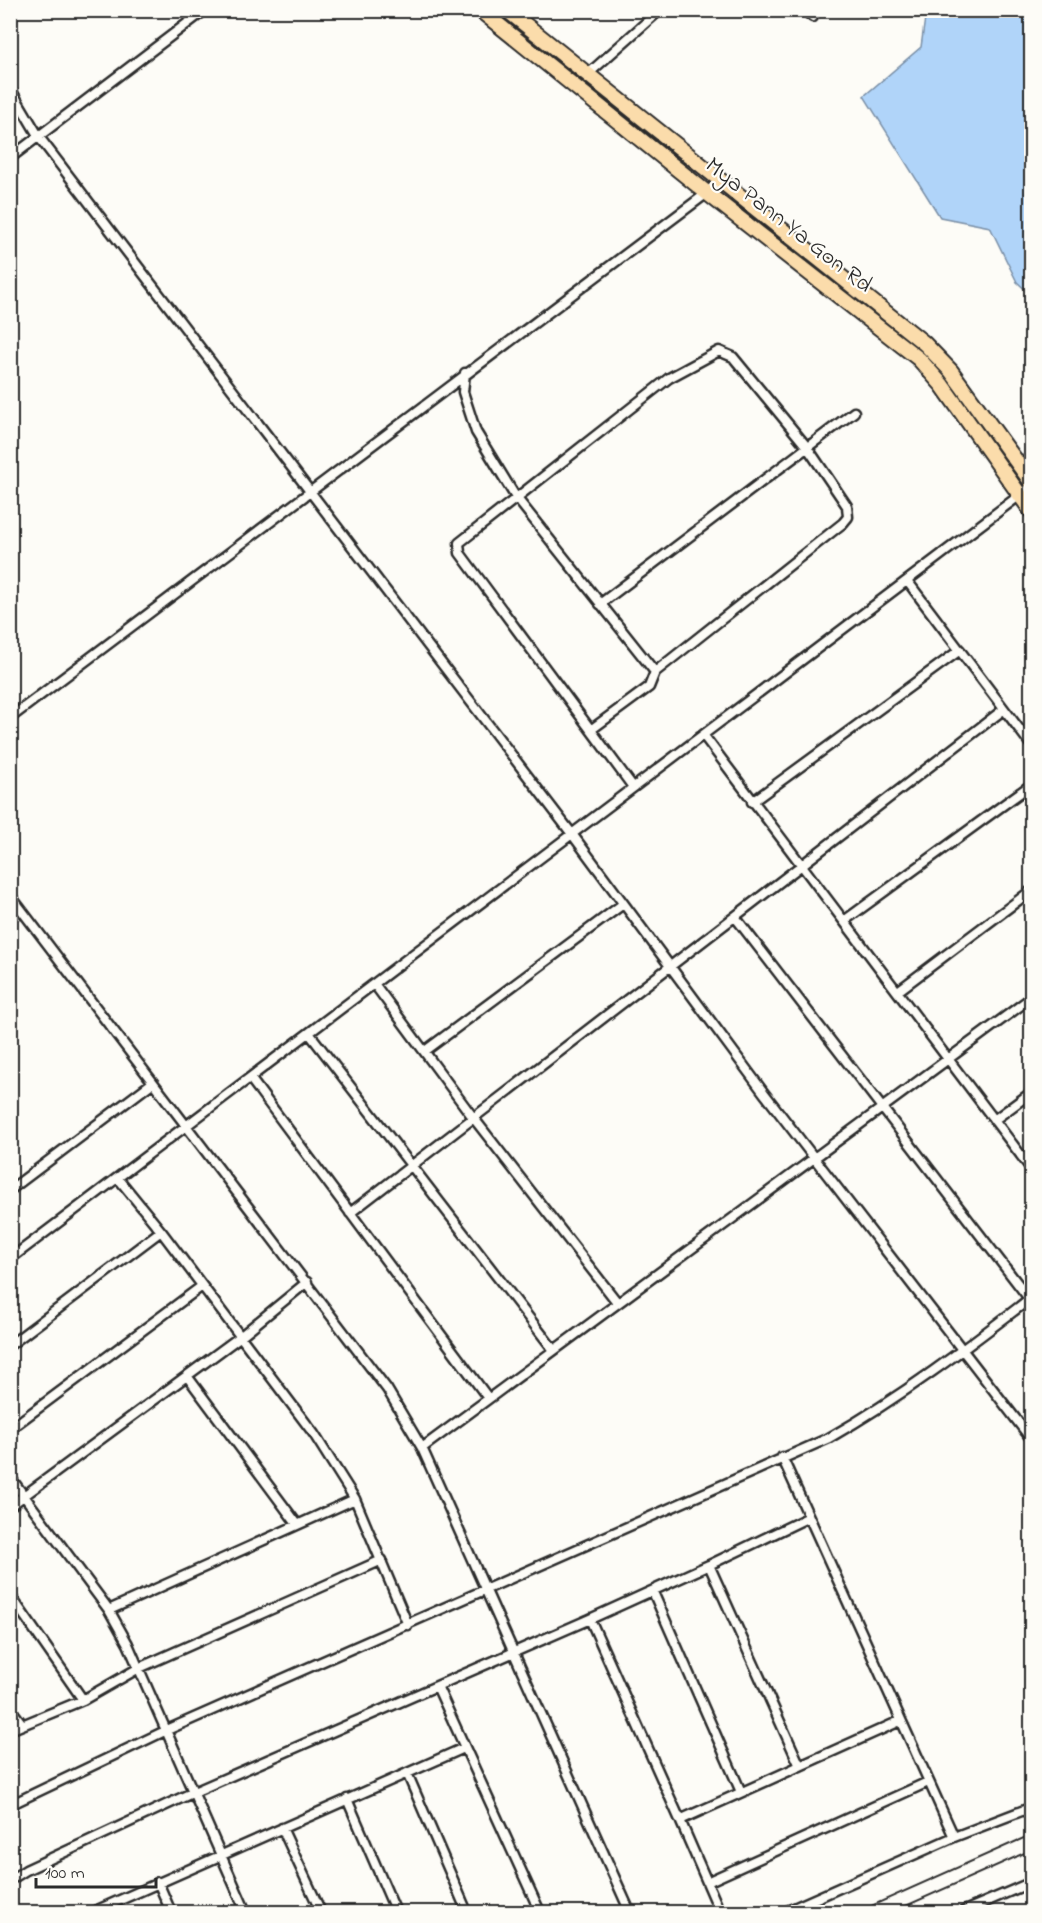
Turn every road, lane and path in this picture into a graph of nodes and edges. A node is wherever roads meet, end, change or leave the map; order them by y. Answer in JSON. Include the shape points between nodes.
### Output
{"nodes":[{"id":1,"x":205,"y":10,"type":"edge"},
{"id":2,"x":480,"y":10,"type":"edge"},
{"id":3,"x":507,"y":10,"type":"edge"},
{"id":4,"x":660,"y":10,"type":"edge"},
{"id":5,"x":804,"y":10,"type":"edge"},
{"id":6,"x":813,"y":17,"type":"dead end"},
{"id":7,"x":586,"y":75,"type":"junction"},
{"id":8,"x":10,"y":88,"type":"edge"},
{"id":9,"x":39,"y":137,"type":"junction"},
{"id":10,"x":10,"y":158,"type":"edge"},
{"id":11,"x":720,"y":179,"type":"junction"},
{"id":12,"x":707,"y":194,"type":"junction"},
{"id":13,"x":465,"y":373,"type":"junction"},
{"id":14,"x":854,"y":412,"type":"dead end"},
{"id":15,"x":807,"y":447,"type":"junction"},
{"id":16,"x":1032,"y":484,"type":"edge"},
{"id":17,"x":312,"y":493,"type":"junction"},
{"id":18,"x":1019,"y":495,"type":"junction"},
{"id":19,"x":515,"y":496,"type":"junction"},
{"id":20,"x":1032,"y":512,"type":"edge"},
{"id":21,"x":908,"y":582,"type":"junction"},
{"id":22,"x":600,"y":604,"type":"junction"},
{"id":23,"x":960,"y":650,"type":"junction"},
{"id":24,"x":655,"y":672,"type":"junction"},
{"id":25,"x":1003,"y":710,"type":"junction"},
{"id":26,"x":10,"y":718,"type":"edge"},
{"id":27,"x":592,"y":729,"type":"junction"},
{"id":28,"x":704,"y":736,"type":"junction"},
{"id":29,"x":1032,"y":746,"type":"edge"},
{"id":30,"x":1032,"y":784,"type":"edge"},
{"id":31,"x":633,"y":788,"type":"junction"},
{"id":32,"x":752,"y":802,"type":"junction"},
{"id":33,"x":572,"y":834,"type":"junction"},
{"id":34,"x":801,"y":865,"type":"junction"},
{"id":35,"x":1032,"y":890,"type":"edge"},
{"id":36,"x":10,"y":895,"type":"edge"},
{"id":37,"x":623,"y":904,"type":"junction"},
{"id":38,"x":736,"y":918,"type":"junction"},
{"id":39,"x":844,"y":921,"type":"junction"},
{"id":40,"x":671,"y":968,"type":"junction"},
{"id":41,"x":375,"y":985,"type":"junction"},
{"id":42,"x":898,"y":991,"type":"junction"},
{"id":43,"x":1032,"y":997,"type":"edge"},
{"id":44,"x":309,"y":1033,"type":"junction"},
{"id":45,"x":425,"y":1051,"type":"junction"},
{"id":46,"x":949,"y":1059,"type":"junction"},
{"id":47,"x":250,"y":1078,"type":"junction"},
{"id":48,"x":152,"y":1083,"type":"junction"},
{"id":49,"x":1032,"y":1092,"type":"edge"},
{"id":50,"x":882,"y":1108,"type":"junction"},
{"id":51,"x":472,"y":1116,"type":"junction"},
{"id":52,"x":994,"y":1120,"type":"junction"},
{"id":53,"x":185,"y":1127,"type":"junction"},
{"id":54,"x":816,"y":1158,"type":"junction"},
{"id":55,"x":409,"y":1165,"type":"junction"},
{"id":56,"x":1032,"y":1170,"type":"edge"},
{"id":57,"x":118,"y":1178,"type":"junction"},
{"id":58,"x":10,"y":1190,"type":"edge"},
{"id":59,"x":350,"y":1212,"type":"junction"},
{"id":60,"x":161,"y":1231,"type":"junction"},
{"id":61,"x":10,"y":1259,"type":"edge"},
{"id":62,"x":307,"y":1282,"type":"junction"},
{"id":63,"x":202,"y":1286,"type":"junction"},
{"id":64,"x":1031,"y":1299,"type":"edge"},
{"id":65,"x":617,"y":1302,"type":"junction"},
{"id":66,"x":241,"y":1336,"type":"junction"},
{"id":67,"x":10,"y":1345,"type":"edge"},
{"id":68,"x":553,"y":1349,"type":"junction"},
{"id":69,"x":964,"y":1351,"type":"junction"},
{"id":70,"x":187,"y":1376,"type":"junction"},
{"id":71,"x":488,"y":1398,"type":"junction"},
{"id":72,"x":10,"y":1429,"type":"edge"},
{"id":73,"x":1032,"y":1440,"type":"edge"},
{"id":74,"x":422,"y":1448,"type":"junction"},
{"id":75,"x":782,"y":1457,"type":"junction"},
{"id":76,"x":10,"y":1477,"type":"edge"},
{"id":77,"x":23,"y":1495,"type":"junction"},
{"id":78,"x":355,"y":1499,"type":"junction"},
{"id":79,"x":10,"y":1506,"type":"edge"},
{"id":80,"x":809,"y":1517,"type":"junction"},
{"id":81,"x":297,"y":1524,"type":"junction"},
{"id":82,"x":382,"y":1560,"type":"junction"},
{"id":83,"x":709,"y":1565,"type":"junction"},
{"id":84,"x":486,"y":1589,"type":"junction"},
{"id":85,"x":653,"y":1592,"type":"junction"},
{"id":86,"x":10,"y":1595,"type":"edge"},
{"id":87,"x":109,"y":1610,"type":"junction"},
{"id":88,"x":590,"y":1619,"type":"junction"},
{"id":89,"x":408,"y":1625,"type":"junction"},
{"id":90,"x":514,"y":1651,"type":"junction"},
{"id":91,"x":139,"y":1668,"type":"junction"},
{"id":92,"x":437,"y":1686,"type":"junction"},
{"id":93,"x":83,"y":1700,"type":"junction"},
{"id":94,"x":10,"y":1708,"type":"edge"},
{"id":95,"x":900,"y":1721,"type":"junction"},
{"id":96,"x":22,"y":1724,"type":"junction"},
{"id":97,"x":10,"y":1730,"type":"edge"},
{"id":98,"x":167,"y":1730,"type":"junction"},
{"id":99,"x":464,"y":1748,"type":"junction"},
{"id":100,"x":800,"y":1766,"type":"junction"},
{"id":101,"x":407,"y":1773,"type":"junction"},
{"id":102,"x":928,"y":1782,"type":"junction"},
{"id":103,"x":194,"y":1792,"type":"junction"},
{"id":104,"x":741,"y":1792,"type":"junction"},
{"id":105,"x":347,"y":1799,"type":"junction"},
{"id":106,"x":10,"y":1805,"type":"edge"},
{"id":107,"x":1032,"y":1807,"type":"edge"},
{"id":108,"x":680,"y":1820,"type":"junction"},
{"id":109,"x":282,"y":1828,"type":"junction"},
{"id":110,"x":954,"y":1837,"type":"junction"},
{"id":111,"x":1032,"y":1842,"type":"edge"},
{"id":112,"x":221,"y":1855,"type":"junction"},
{"id":113,"x":10,"y":1880,"type":"edge"},
{"id":114,"x":159,"y":1882,"type":"junction"},
{"id":115,"x":707,"y":1882,"type":"junction"},
{"id":116,"x":1032,"y":1882,"type":"edge"},
{"id":117,"x":98,"y":1911,"type":"edge"},
{"id":118,"x":171,"y":1912,"type":"edge"},
{"id":119,"x":246,"y":1912,"type":"edge"},
{"id":120,"x":321,"y":1912,"type":"edge"},
{"id":121,"x":396,"y":1912,"type":"edge"},
{"id":122,"x":467,"y":1912,"type":"edge"},
{"id":123,"x":540,"y":1912,"type":"edge"},
{"id":124,"x":630,"y":1912,"type":"edge"},
{"id":125,"x":720,"y":1912,"type":"edge"},
{"id":126,"x":784,"y":1912,"type":"edge"},
{"id":127,"x":875,"y":1912,"type":"edge"},
{"id":128,"x":963,"y":1912,"type":"edge"}],
"edges":[{"from":1,"to":9,"type":"street"},
{"from":2,"to":12,"type":"main road","name":"Mya Pann Ya Gon Rd"},
{"from":3,"to":7,"type":"main road","name":"Mya Pann Ya Gon Rd"},
{"from":4,"to":7,"type":"street"},
{"from":5,"to":6,"type":"street"},
{"from":7,"to":11,"type":"main road","name":"Mya Pann Ya Gon Rd"},
{"from":8,"to":9,"type":"street"},
{"from":9,"to":10,"type":"street"},
{"from":9,"to":17,"type":"street"},
{"from":11,"to":12,"type":"street"},
{"from":11,"to":16,"type":"main road","name":"Mya Pann Ya Gon Rd","via":[[934,352]]},
{"from":12,"to":13,"type":"street"},
{"from":12,"to":18,"type":"main road","name":"Mya Pann Ya Gon Rd","via":[[919,359],[942,385]]},
{"from":13,"to":17,"type":"street"},
{"from":13,"to":19,"type":"street","via":[[464,392],[476,432]]},
{"from":14,"to":15,"type":"street"},
{"from":15,"to":19,"type":"street","via":[[733,357],[719,351],[669,378]]},
{"from":15,"to":22,"type":"street"},
{"from":15,"to":24,"type":"street","via":[[848,506],[848,517]]},
{"from":16,"to":18,"type":"street"},
{"from":17,"to":26,"type":"street"},
{"from":17,"to":33,"type":"street"},
{"from":18,"to":20,"type":"main road","name":"Mya Pann Ya Gon Rd"},
{"from":18,"to":21,"type":"street"},
{"from":19,"to":22,"type":"street"},
{"from":19,"to":27,"type":"street","via":[[462,538],[460,553]]},
{"from":21,"to":23,"type":"street"},
{"from":21,"to":28,"type":"street"},
{"from":22,"to":24,"type":"street"},
{"from":23,"to":25,"type":"street"},
{"from":23,"to":32,"type":"street"},
{"from":24,"to":27,"type":"street","via":[[649,687]]},
{"from":25,"to":29,"type":"street"},
{"from":25,"to":34,"type":"street"},
{"from":27,"to":31,"type":"street"},
{"from":28,"to":31,"type":"street"},
{"from":28,"to":32,"type":"street"},
{"from":30,"to":39,"type":"street"},
{"from":31,"to":33,"type":"street"},
{"from":32,"to":34,"type":"street"},
{"from":33,"to":37,"type":"street"},
{"from":33,"to":41,"type":"street"},
{"from":34,"to":38,"type":"street"},
{"from":34,"to":39,"type":"street"},
{"from":35,"to":42,"type":"street"},
{"from":36,"to":48,"type":"street"},
{"from":37,"to":40,"type":"street"},
{"from":37,"to":45,"type":"street"},
{"from":38,"to":40,"type":"street"},
{"from":38,"to":50,"type":"street"},
{"from":39,"to":42,"type":"street"},
{"from":40,"to":51,"type":"street"},
{"from":40,"to":54,"type":"street"},
{"from":41,"to":44,"type":"street"},
{"from":41,"to":45,"type":"street"},
{"from":42,"to":46,"type":"street"},
{"from":43,"to":46,"type":"street"},
{"from":44,"to":47,"type":"street"},
{"from":44,"to":55,"type":"street"},
{"from":45,"to":51,"type":"street"},
{"from":46,"to":50,"type":"street"},
{"from":46,"to":52,"type":"street"},
{"from":47,"to":53,"type":"street"},
{"from":47,"to":59,"type":"street"},
{"from":48,"to":53,"type":"street"},
{"from":48,"to":58,"type":"street"},
{"from":49,"to":52,"type":"street"},
{"from":50,"to":54,"type":"street"},
{"from":50,"to":64,"type":"street"},
{"from":51,"to":55,"type":"street"},
{"from":51,"to":65,"type":"street"},
{"from":52,"to":56,"type":"street"},
{"from":53,"to":57,"type":"street"},
{"from":53,"to":62,"type":"street"},
{"from":54,"to":65,"type":"street"},
{"from":54,"to":69,"type":"street"},
{"from":55,"to":59,"type":"street"},
{"from":55,"to":68,"type":"street"},
{"from":57,"to":60,"type":"street"},
{"from":57,"to":61,"type":"street"},
{"from":59,"to":71,"type":"street"},
{"from":60,"to":63,"type":"street"},
{"from":60,"to":67,"type":"street"},
{"from":62,"to":66,"type":"street"},
{"from":62,"to":74,"type":"street","via":[[387,1389]]},
{"from":63,"to":66,"type":"street"},
{"from":63,"to":72,"type":"street"},
{"from":64,"to":69,"type":"street"},
{"from":65,"to":68,"type":"street"},
{"from":66,"to":70,"type":"street"},
{"from":66,"to":78,"type":"street","via":[[314,1434]]},
{"from":68,"to":71,"type":"street"},
{"from":69,"to":73,"type":"street"},
{"from":69,"to":75,"type":"street","via":[[886,1406],[829,1438]]},
{"from":70,"to":77,"type":"street"},
{"from":70,"to":81,"type":"street"},
{"from":71,"to":74,"type":"street"},
{"from":74,"to":84,"type":"street"},
{"from":75,"to":80,"type":"street"},
{"from":75,"to":84,"type":"street"},
{"from":76,"to":77,"type":"street"},
{"from":77,"to":79,"type":"street"},
{"from":77,"to":87,"type":"street"},
{"from":78,"to":81,"type":"street"},
{"from":78,"to":82,"type":"street"},
{"from":80,"to":83,"type":"street"},
{"from":80,"to":95,"type":"street"},
{"from":81,"to":87,"type":"street"},
{"from":82,"to":89,"type":"street"},
{"from":82,"to":91,"type":"street"},
{"from":83,"to":85,"type":"street"},
{"from":83,"to":100,"type":"street"},
{"from":84,"to":89,"type":"street"},
{"from":84,"to":90,"type":"street"},
{"from":85,"to":88,"type":"street"},
{"from":85,"to":104,"type":"street"},
{"from":86,"to":93,"type":"street"},
{"from":87,"to":91,"type":"street"},
{"from":88,"to":90,"type":"street"},
{"from":88,"to":108,"type":"street"},
{"from":89,"to":98,"type":"street"},
{"from":90,"to":92,"type":"street"},
{"from":90,"to":124,"type":"street"},
{"from":91,"to":93,"type":"street"},
{"from":91,"to":98,"type":"street"},
{"from":92,"to":99,"type":"street"},
{"from":92,"to":103,"type":"street"},
{"from":93,"to":96,"type":"street"},
{"from":94,"to":96,"type":"street"},
{"from":95,"to":100,"type":"street"},
{"from":95,"to":102,"type":"street"},
{"from":96,"to":97,"type":"street"},
{"from":98,"to":103,"type":"street"},
{"from":98,"to":106,"type":"street"},
{"from":99,"to":101,"type":"street"},
{"from":99,"to":123,"type":"street"},
{"from":100,"to":104,"type":"street"},
{"from":101,"to":105,"type":"street"},
{"from":101,"to":122,"type":"street"},
{"from":102,"to":110,"type":"street"},
{"from":102,"to":115,"type":"street"},
{"from":103,"to":112,"type":"street"},
{"from":103,"to":113,"type":"street"},
{"from":104,"to":108,"type":"street"},
{"from":105,"to":109,"type":"street"},
{"from":105,"to":121,"type":"street"},
{"from":107,"to":110,"type":"street"},
{"from":108,"to":115,"type":"street"},
{"from":109,"to":112,"type":"street"},
{"from":109,"to":120,"type":"street"},
{"from":110,"to":126,"type":"street"},
{"from":111,"to":127,"type":"street"},
{"from":112,"to":114,"type":"street"},
{"from":112,"to":119,"type":"street"},
{"from":114,"to":117,"type":"street"},
{"from":114,"to":118,"type":"street"},
{"from":115,"to":125,"type":"street"},
{"from":116,"to":128,"type":"street"}]}
